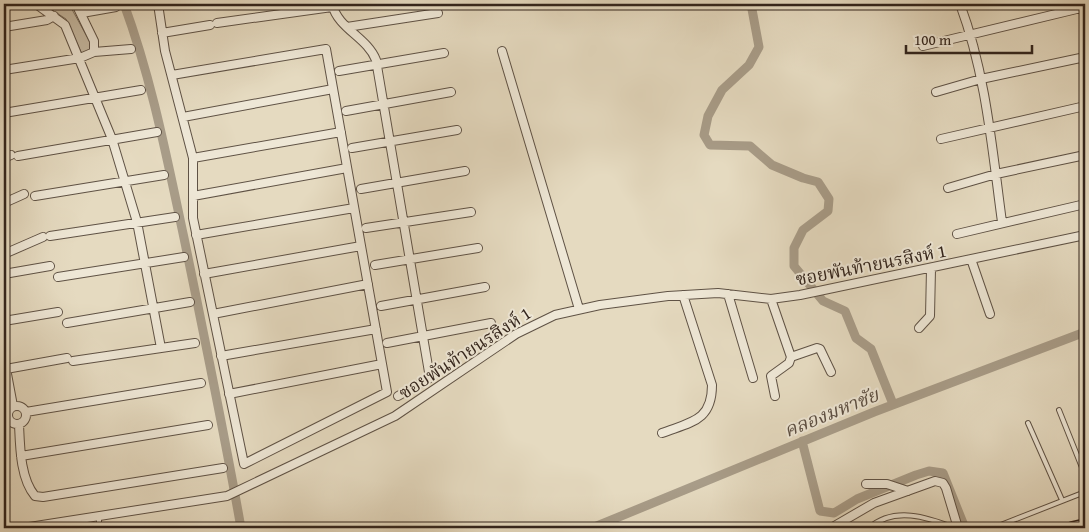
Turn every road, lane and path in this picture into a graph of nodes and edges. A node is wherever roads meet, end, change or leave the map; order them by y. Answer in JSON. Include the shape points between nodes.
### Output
{"nodes":[{"id":1,"x":36,"y":4,"type":"edge"},
{"id":2,"x":76,"y":4,"type":"edge"},
{"id":3,"x":158,"y":4,"type":"edge"},
{"id":4,"x":284,"y":4,"type":"edge"},
{"id":5,"x":960,"y":4,"type":"edge"},
{"id":6,"x":332,"y":5,"type":"edge"},
{"id":7,"x":116,"y":7,"type":"dead end"},
{"id":8,"x":1084,"y":9,"type":"edge"},
{"id":9,"x":82,"y":13,"type":"junction"},
{"id":10,"x":285,"y":13,"type":"junction"},
{"id":11,"x":438,"y":13,"type":"dead end"},
{"id":12,"x":54,"y":16,"type":"junction"},
{"id":13,"x":4,"y":27,"type":"edge"},
{"id":14,"x":347,"y":27,"type":"junction"},
{"id":15,"x":162,"y":33,"type":"junction"},
{"id":16,"x":970,"y":33,"type":"junction"},
{"id":17,"x":924,"y":46,"type":"dead end"},
{"id":18,"x":131,"y":49,"type":"dead end"},
{"id":19,"x":94,"y":52,"type":"junction"},
{"id":20,"x":502,"y":52,"type":"dead end"},
{"id":21,"x":444,"y":53,"type":"dead end"},
{"id":22,"x":1085,"y":56,"type":"edge"},
{"id":23,"x":80,"y":58,"type":"junction"},
{"id":24,"x":377,"y":64,"type":"junction"},
{"id":25,"x":4,"y":70,"type":"edge"},
{"id":26,"x":339,"y":71,"type":"dead end"},
{"id":27,"x":172,"y":75,"type":"junction"},
{"id":28,"x":981,"y":79,"type":"junction"},
{"id":29,"x":333,"y":89,"type":"junction"},
{"id":30,"x":141,"y":90,"type":"dead end"},
{"id":31,"x":451,"y":92,"type":"dead end"},
{"id":32,"x":936,"y":92,"type":"dead end"},
{"id":33,"x":96,"y":98,"type":"junction"},
{"id":34,"x":384,"y":104,"type":"junction"},
{"id":35,"x":1085,"y":106,"type":"edge"},
{"id":36,"x":346,"y":111,"type":"dead end"},
{"id":37,"x":4,"y":113,"type":"edge"},
{"id":38,"x":183,"y":117,"type":"junction"},
{"id":39,"x":989,"y":126,"type":"junction"},
{"id":40,"x":457,"y":130,"type":"dead end"},
{"id":41,"x":156,"y":132,"type":"dead end"},
{"id":42,"x":341,"y":132,"type":"junction"},
{"id":43,"x":112,"y":139,"type":"junction"},
{"id":44,"x":941,"y":139,"type":"dead end"},
{"id":45,"x":390,"y":141,"type":"junction"},
{"id":46,"x":352,"y":148,"type":"dead end"},
{"id":47,"x":1085,"y":155,"type":"edge"},
{"id":48,"x":11,"y":156,"type":"edge"},
{"id":49,"x":193,"y":158,"type":"junction"},
{"id":50,"x":347,"y":168,"type":"junction"},
{"id":51,"x":465,"y":171,"type":"dead end"},
{"id":52,"x":996,"y":174,"type":"junction"},
{"id":53,"x":164,"y":175,"type":"dead end"},
{"id":54,"x":127,"y":180,"type":"junction"},
{"id":55,"x":397,"y":183,"type":"junction"},
{"id":56,"x":948,"y":188,"type":"dead end"},
{"id":57,"x":361,"y":190,"type":"dead end"},
{"id":58,"x":24,"y":194,"type":"dead end"},
{"id":59,"x":35,"y":196,"type":"dead end"},
{"id":60,"x":193,"y":196,"type":"junction"},
{"id":61,"x":4,"y":203,"type":"edge"},
{"id":62,"x":1085,"y":204,"type":"edge"},
{"id":63,"x":354,"y":208,"type":"junction"},
{"id":64,"x":471,"y":212,"type":"dead end"},
{"id":65,"x":175,"y":217,"type":"dead end"},
{"id":66,"x":138,"y":222,"type":"junction"},
{"id":67,"x":1002,"y":222,"type":"junction"},
{"id":68,"x":404,"y":223,"type":"junction"},
{"id":69,"x":366,"y":228,"type":"dead end"},
{"id":70,"x":957,"y":234,"type":"dead end"},
{"id":71,"x":196,"y":235,"type":"junction"},
{"id":72,"x":1085,"y":235,"type":"edge"},
{"id":73,"x":361,"y":246,"type":"junction"},
{"id":74,"x":478,"y":248,"type":"dead end"},
{"id":75,"x":4,"y":254,"type":"edge"},
{"id":76,"x":184,"y":257,"type":"dead end"},
{"id":77,"x":410,"y":259,"type":"junction"},
{"id":78,"x":971,"y":259,"type":"junction"},
{"id":79,"x":146,"y":263,"type":"junction"},
{"id":80,"x":375,"y":265,"type":"dead end"},
{"id":81,"x":50,"y":266,"type":"dead end"},
{"id":82,"x":931,"y":269,"type":"junction"},
{"id":83,"x":4,"y":274,"type":"edge"},
{"id":84,"x":204,"y":274,"type":"junction"},
{"id":85,"x":58,"y":277,"type":"dead end"},
{"id":86,"x":368,"y":284,"type":"junction"},
{"id":87,"x":485,"y":287,"type":"dead end"},
{"id":88,"x":728,"y":294,"type":"junction"},
{"id":89,"x":683,"y":295,"type":"junction"},
{"id":90,"x":771,"y":299,"type":"junction"},
{"id":91,"x":417,"y":300,"type":"junction"},
{"id":92,"x":190,"y":302,"type":"dead end"},
{"id":93,"x":381,"y":306,"type":"dead end"},
{"id":94,"x":154,"y":308,"type":"junction"},
{"id":95,"x":579,"y":309,"type":"junction"},
{"id":96,"x":58,"y":312,"type":"dead end"},
{"id":97,"x":213,"y":314,"type":"junction"},
{"id":98,"x":990,"y":314,"type":"dead end"},
{"id":99,"x":4,"y":321,"type":"edge"},
{"id":100,"x":67,"y":323,"type":"dead end"},
{"id":101,"x":491,"y":323,"type":"dead end"},
{"id":102,"x":919,"y":328,"type":"dead end"},
{"id":103,"x":376,"y":329,"type":"junction"},
{"id":104,"x":423,"y":336,"type":"junction"},
{"id":105,"x":195,"y":343,"type":"dead end"},
{"id":106,"x":387,"y":343,"type":"dead end"},
{"id":107,"x":161,"y":348,"type":"junction"},
{"id":108,"x":221,"y":356,"type":"junction"},
{"id":109,"x":791,"y":357,"type":"junction"},
{"id":110,"x":4,"y":358,"type":"edge"},
{"id":111,"x":382,"y":364,"type":"junction"},
{"id":112,"x":6,"y":369,"type":"junction"},
{"id":113,"x":830,"y":372,"type":"dead end"},
{"id":114,"x":753,"y":378,"type":"dead end"},
{"id":115,"x":201,"y":383,"type":"dead end"},
{"id":116,"x":230,"y":394,"type":"junction"},
{"id":117,"x":398,"y":396,"type":"dead end"},
{"id":118,"x":775,"y":396,"type":"dead end"},
{"id":119,"x":13,"y":406,"type":"junction"},
{"id":120,"x":1059,"y":410,"type":"dead end"},
{"id":121,"x":26,"y":412,"type":"junction"},
{"id":122,"x":1028,"y":423,"type":"dead end"},
{"id":123,"x":19,"y":424,"type":"junction"},
{"id":124,"x":208,"y":425,"type":"dead end"},
{"id":125,"x":662,"y":433,"type":"dead end"},
{"id":126,"x":21,"y":456,"type":"junction"},
{"id":127,"x":222,"y":468,"type":"dead end"},
{"id":128,"x":1085,"y":474,"type":"edge"},
{"id":129,"x":866,"y":484,"type":"dead end"},
{"id":130,"x":909,"y":491,"type":"junction"},
{"id":131,"x":1085,"y":492,"type":"edge"},
{"id":132,"x":1062,"y":500,"type":"junction"},
{"id":133,"x":99,"y":515,"type":"junction"},
{"id":134,"x":1085,"y":525,"type":"edge"},
{"id":135,"x":23,"y":528,"type":"edge"},
{"id":136,"x":100,"y":528,"type":"edge"},
{"id":137,"x":831,"y":528,"type":"edge"},
{"id":138,"x":869,"y":528,"type":"edge"},
{"id":139,"x":956,"y":528,"type":"edge"},
{"id":140,"x":993,"y":528,"type":"edge"},
{"id":141,"x":1072,"y":528,"type":"edge"}],
"edges":[{"from":1,"to":12,"type":"street"},
{"from":2,"to":9,"type":"street"},
{"from":3,"to":15,"type":"street"},
{"from":4,"to":10,"type":"street"},
{"from":5,"to":16,"type":"street"},
{"from":6,"to":10,"type":"street"},
{"from":6,"to":14,"type":"street"},
{"from":7,"to":9,"type":"street"},
{"from":8,"to":16,"type":"street"},
{"from":9,"to":19,"type":"street","via":[[94,42]]},
{"from":10,"to":15,"type":"street"},
{"from":11,"to":14,"type":"street"},
{"from":12,"to":13,"type":"street"},
{"from":12,"to":23,"type":"street","via":[[65,25]]},
{"from":14,"to":24,"type":"street","via":[[372,50]]},
{"from":15,"to":27,"type":"street"},
{"from":16,"to":17,"type":"street"},
{"from":16,"to":28,"type":"street"},
{"from":18,"to":19,"type":"street"},
{"from":19,"to":23,"type":"street"},
{"from":20,"to":95,"type":"street"},
{"from":21,"to":24,"type":"street"},
{"from":22,"to":28,"type":"street"},
{"from":23,"to":25,"type":"street"},
{"from":23,"to":33,"type":"street"},
{"from":24,"to":26,"type":"street"},
{"from":24,"to":34,"type":"street"},
{"from":27,"to":29,"type":"street","via":[[326,49]]},
{"from":27,"to":38,"type":"street"},
{"from":28,"to":32,"type":"street"},
{"from":28,"to":39,"type":"street"},
{"from":29,"to":38,"type":"street"},
{"from":29,"to":42,"type":"street"},
{"from":30,"to":33,"type":"street"},
{"from":31,"to":34,"type":"street"},
{"from":33,"to":37,"type":"street"},
{"from":33,"to":43,"type":"street"},
{"from":34,"to":36,"type":"street"},
{"from":34,"to":45,"type":"street"},
{"from":35,"to":39,"type":"street"},
{"from":38,"to":49,"type":"street"},
{"from":39,"to":44,"type":"street"},
{"from":39,"to":52,"type":"street"},
{"from":40,"to":45,"type":"street"},
{"from":41,"to":43,"type":"street"},
{"from":42,"to":49,"type":"street"},
{"from":42,"to":50,"type":"street"},
{"from":43,"to":48,"type":"street"},
{"from":43,"to":54,"type":"street"},
{"from":45,"to":46,"type":"street"},
{"from":45,"to":55,"type":"street"},
{"from":47,"to":52,"type":"street"},
{"from":49,"to":60,"type":"street"},
{"from":50,"to":60,"type":"street"},
{"from":50,"to":63,"type":"street"},
{"from":51,"to":55,"type":"street"},
{"from":52,"to":56,"type":"street"},
{"from":52,"to":67,"type":"street"},
{"from":53,"to":54,"type":"street"},
{"from":54,"to":59,"type":"street"},
{"from":54,"to":66,"type":"street"},
{"from":55,"to":57,"type":"street"},
{"from":55,"to":68,"type":"street"},
{"from":58,"to":61,"type":"street"},
{"from":60,"to":71,"type":"street"},
{"from":62,"to":67,"type":"street"},
{"from":63,"to":71,"type":"street"},
{"from":63,"to":73,"type":"street"},
{"from":64,"to":68,"type":"street"},
{"from":65,"to":66,"type":"street"},
{"from":66,"to":75,"type":"street","via":[[47,237]]},
{"from":66,"to":79,"type":"street"},
{"from":67,"to":70,"type":"street"},
{"from":68,"to":69,"type":"street"},
{"from":68,"to":77,"type":"street"},
{"from":71,"to":84,"type":"street"},
{"from":72,"to":78,"type":"street","name":"ซอยพันท้ายนรสิงห์ 1"},
{"from":73,"to":84,"type":"street"},
{"from":73,"to":86,"type":"street"},
{"from":74,"to":77,"type":"street"},
{"from":76,"to":79,"type":"street"},
{"from":77,"to":80,"type":"street"},
{"from":77,"to":91,"type":"street"},
{"from":78,"to":82,"type":"street","name":"ซอยพันท้ายนรสิงห์ 1"},
{"from":78,"to":98,"type":"street"},
{"from":79,"to":85,"type":"street"},
{"from":79,"to":94,"type":"street"},
{"from":81,"to":83,"type":"street"},
{"from":82,"to":90,"type":"street","name":"ซอยพันท้ายนรสิงห์ 1"},
{"from":82,"to":102,"type":"street","via":[[930,316]]},
{"from":84,"to":97,"type":"street"},
{"from":86,"to":97,"type":"street"},
{"from":86,"to":103,"type":"street"},
{"from":87,"to":91,"type":"street"},
{"from":88,"to":89,"type":"street","name":"ซอยพันท้ายนรสิงห์ 1"},
{"from":88,"to":90,"type":"street","name":"ซอยพันท้ายนรสิงห์ 1"},
{"from":88,"to":114,"type":"street"},
{"from":89,"to":95,"type":"street","name":"ซอยพันท้ายนรสิงห์ 1"},
{"from":89,"to":125,"type":"street","via":[[712,385],[712,399],[707,412],[696,420]]},
{"from":90,"to":109,"type":"street"},
{"from":91,"to":93,"type":"street"},
{"from":91,"to":104,"type":"street"},
{"from":92,"to":94,"type":"street"},
{"from":94,"to":100,"type":"street"},
{"from":94,"to":107,"type":"street"},
{"from":95,"to":133,"type":"street","name":"ซอยพันท้ายนรสิงห์ 1","via":[[555,315],[516,334],[395,416],[246,488],[227,496]]},
{"from":96,"to":99,"type":"street"},
{"from":97,"to":108,"type":"street"},
{"from":101,"to":104,"type":"street"},
{"from":103,"to":108,"type":"street"},
{"from":103,"to":111,"type":"street"},
{"from":104,"to":106,"type":"street"},
{"from":104,"to":117,"type":"street","via":[[430,378]]},
{"from":105,"to":107,"type":"street"},
{"from":107,"to":112,"type":"street"},
{"from":108,"to":116,"type":"street"},
{"from":109,"to":113,"type":"street","via":[[820,349]]},
{"from":109,"to":118,"type":"street","via":[[789,363],[771,376]]},
{"from":110,"to":112,"type":"street"},
{"from":111,"to":116,"type":"street"},
{"from":111,"to":116,"type":"street","via":[[387,392],[244,464]]},
{"from":112,"to":119,"type":"street"},
{"from":115,"to":121,"type":"street"},
{"from":119,"to":121,"type":"street","via":[[21,406]]},
{"from":119,"to":123,"type":"street","via":[[8,417]]},
{"from":120,"to":128,"type":"lane"},
{"from":121,"to":123,"type":"street","via":[[26,418]]},
{"from":122,"to":132,"type":"lane"},
{"from":123,"to":126,"type":"street"},
{"from":124,"to":126,"type":"street"},
{"from":126,"to":127,"type":"street","via":[[31,492],[43,497]]},
{"from":129,"to":130,"type":"street","via":[[887,484]]},
{"from":130,"to":137,"type":"street","via":[[874,503]]},
{"from":130,"to":139,"type":"street","via":[[936,481],[943,483]]},
{"from":131,"to":132,"type":"lane"},
{"from":132,"to":140,"type":"lane"},
{"from":133,"to":135,"type":"street","name":"ซอยพันท้ายนรสิงห์ 1"},
{"from":133,"to":136,"type":"lane"},
{"from":134,"to":141,"type":"street"},
{"from":138,"to":139,"type":"lane","via":[[882,517],[898,515]]}]}
